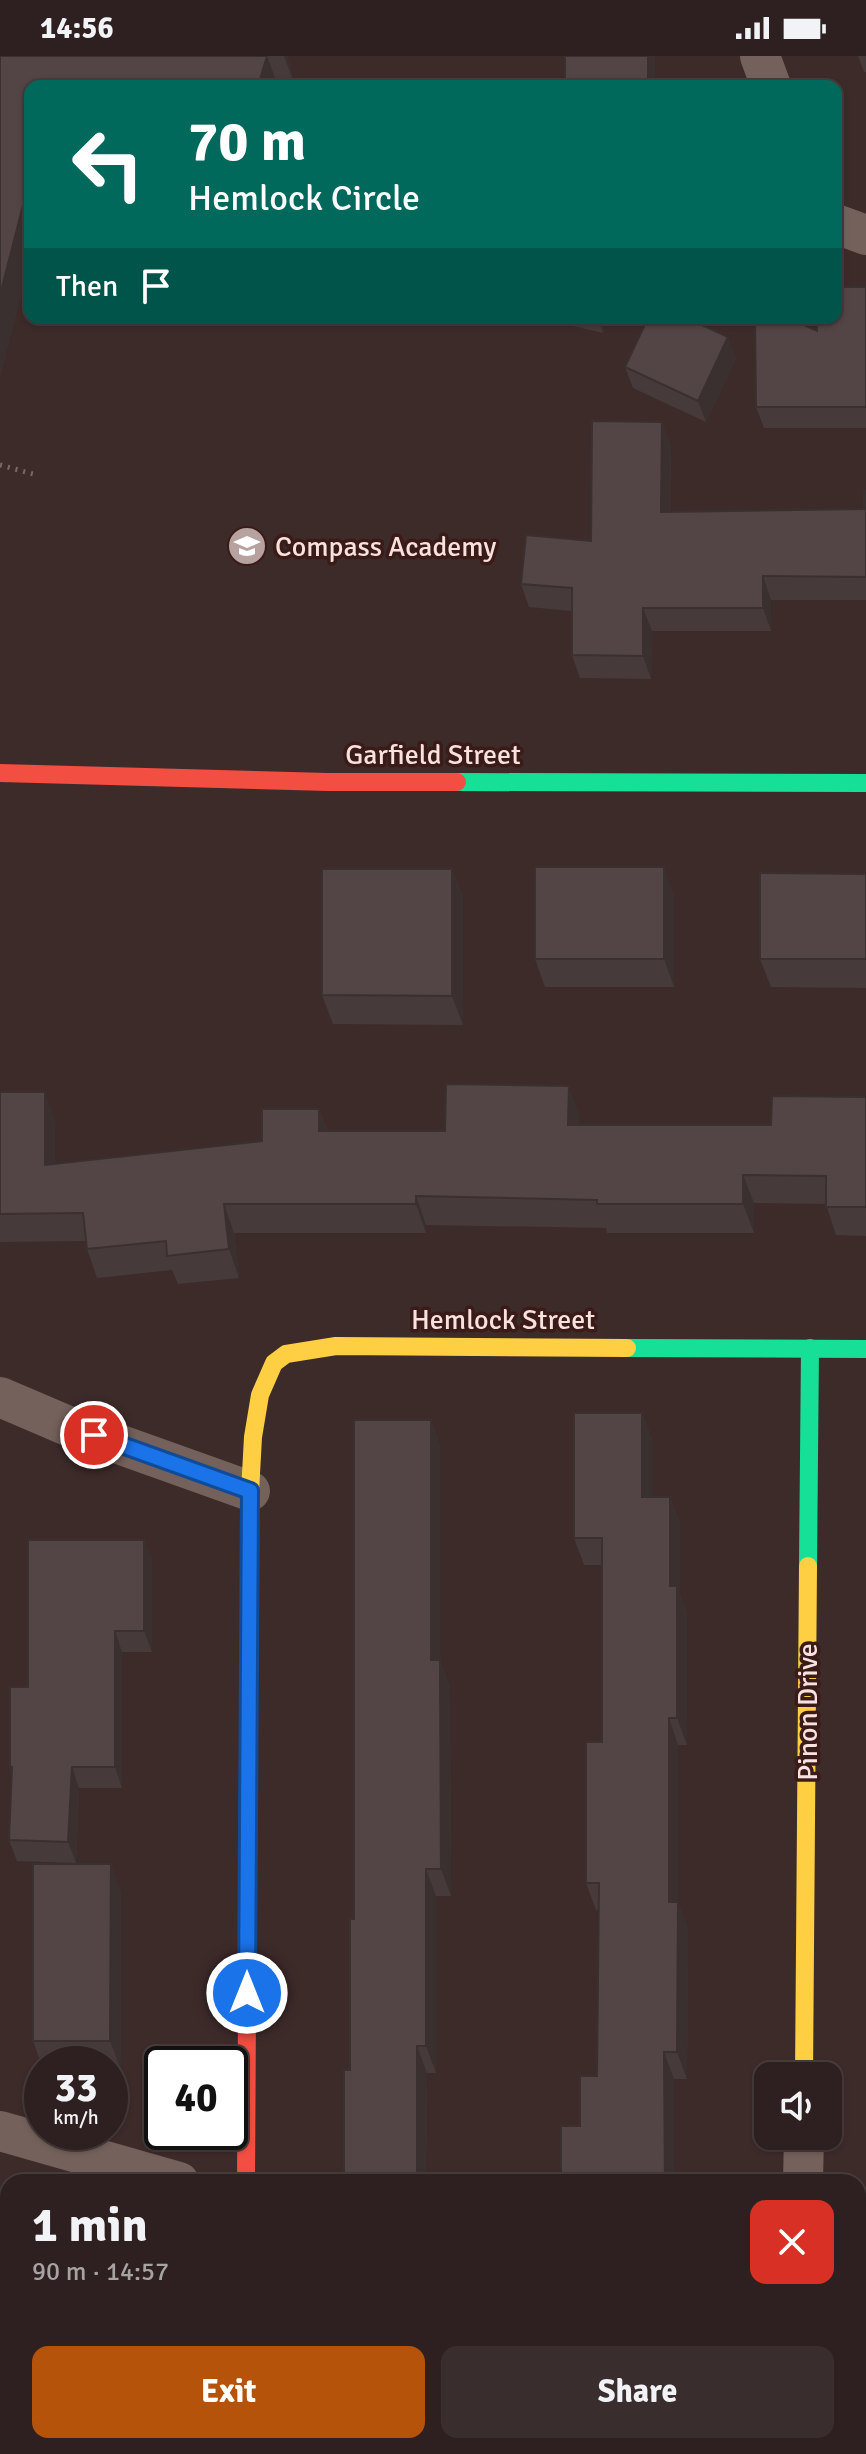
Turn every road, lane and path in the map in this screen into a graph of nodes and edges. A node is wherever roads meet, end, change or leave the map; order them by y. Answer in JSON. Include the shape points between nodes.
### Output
{"nodes":[{"id":1,"x":760,"y":56,"type":"edge"},
{"id":2,"x":769,"y":80,"type":"edge"},
{"id":3,"x":842,"y":226,"type":"edge"},
{"id":4,"x":866,"y":235,"type":"edge"},
{"id":5,"x":0,"y":465,"type":"edge"},
{"id":6,"x":33,"y":474,"type":"dead end"},
{"id":7,"x":0,"y":773,"type":"edge"},
{"id":8,"x":866,"y":783,"type":"edge"},
{"id":9,"x":810,"y":1348,"type":"junction"},
{"id":10,"x":866,"y":1349,"type":"edge"},
{"id":11,"x":0,"y":1397,"type":"edge"},
{"id":12,"x":250,"y":1491,"type":"junction"},
{"id":13,"x":804,"y":2062,"type":"edge"},
{"id":14,"x":0,"y":2131,"type":"edge"},
{"id":15,"x":804,"y":2150,"type":"edge"},
{"id":16,"x":151,"y":2174,"type":"edge"},
{"id":17,"x":246,"y":2174,"type":"edge"},
{"id":18,"x":803,"y":2174,"type":"edge"}],
"edges":[{"from":1,"to":2,"type":"street"},
{"from":3,"to":4,"type":"street"},
{"from":5,"to":6,"type":"path"},
{"from":7,"to":8,"type":"street","name":"Garfield Street","via":[[328,782]]},
{"from":9,"to":10,"type":"street","name":"Hemlock Street"},
{"from":9,"to":12,"type":"street","name":"Hemlock Street","via":[[336,1346],[284,1355],[259,1392]]},
{"from":9,"to":13,"type":"street","name":"Pinon Drive"},
{"from":11,"to":12,"type":"street"},
{"from":12,"to":17,"type":"street","name":"Hemlock Street"},
{"from":14,"to":16,"type":"street"},
{"from":15,"to":18,"type":"street"}]}
